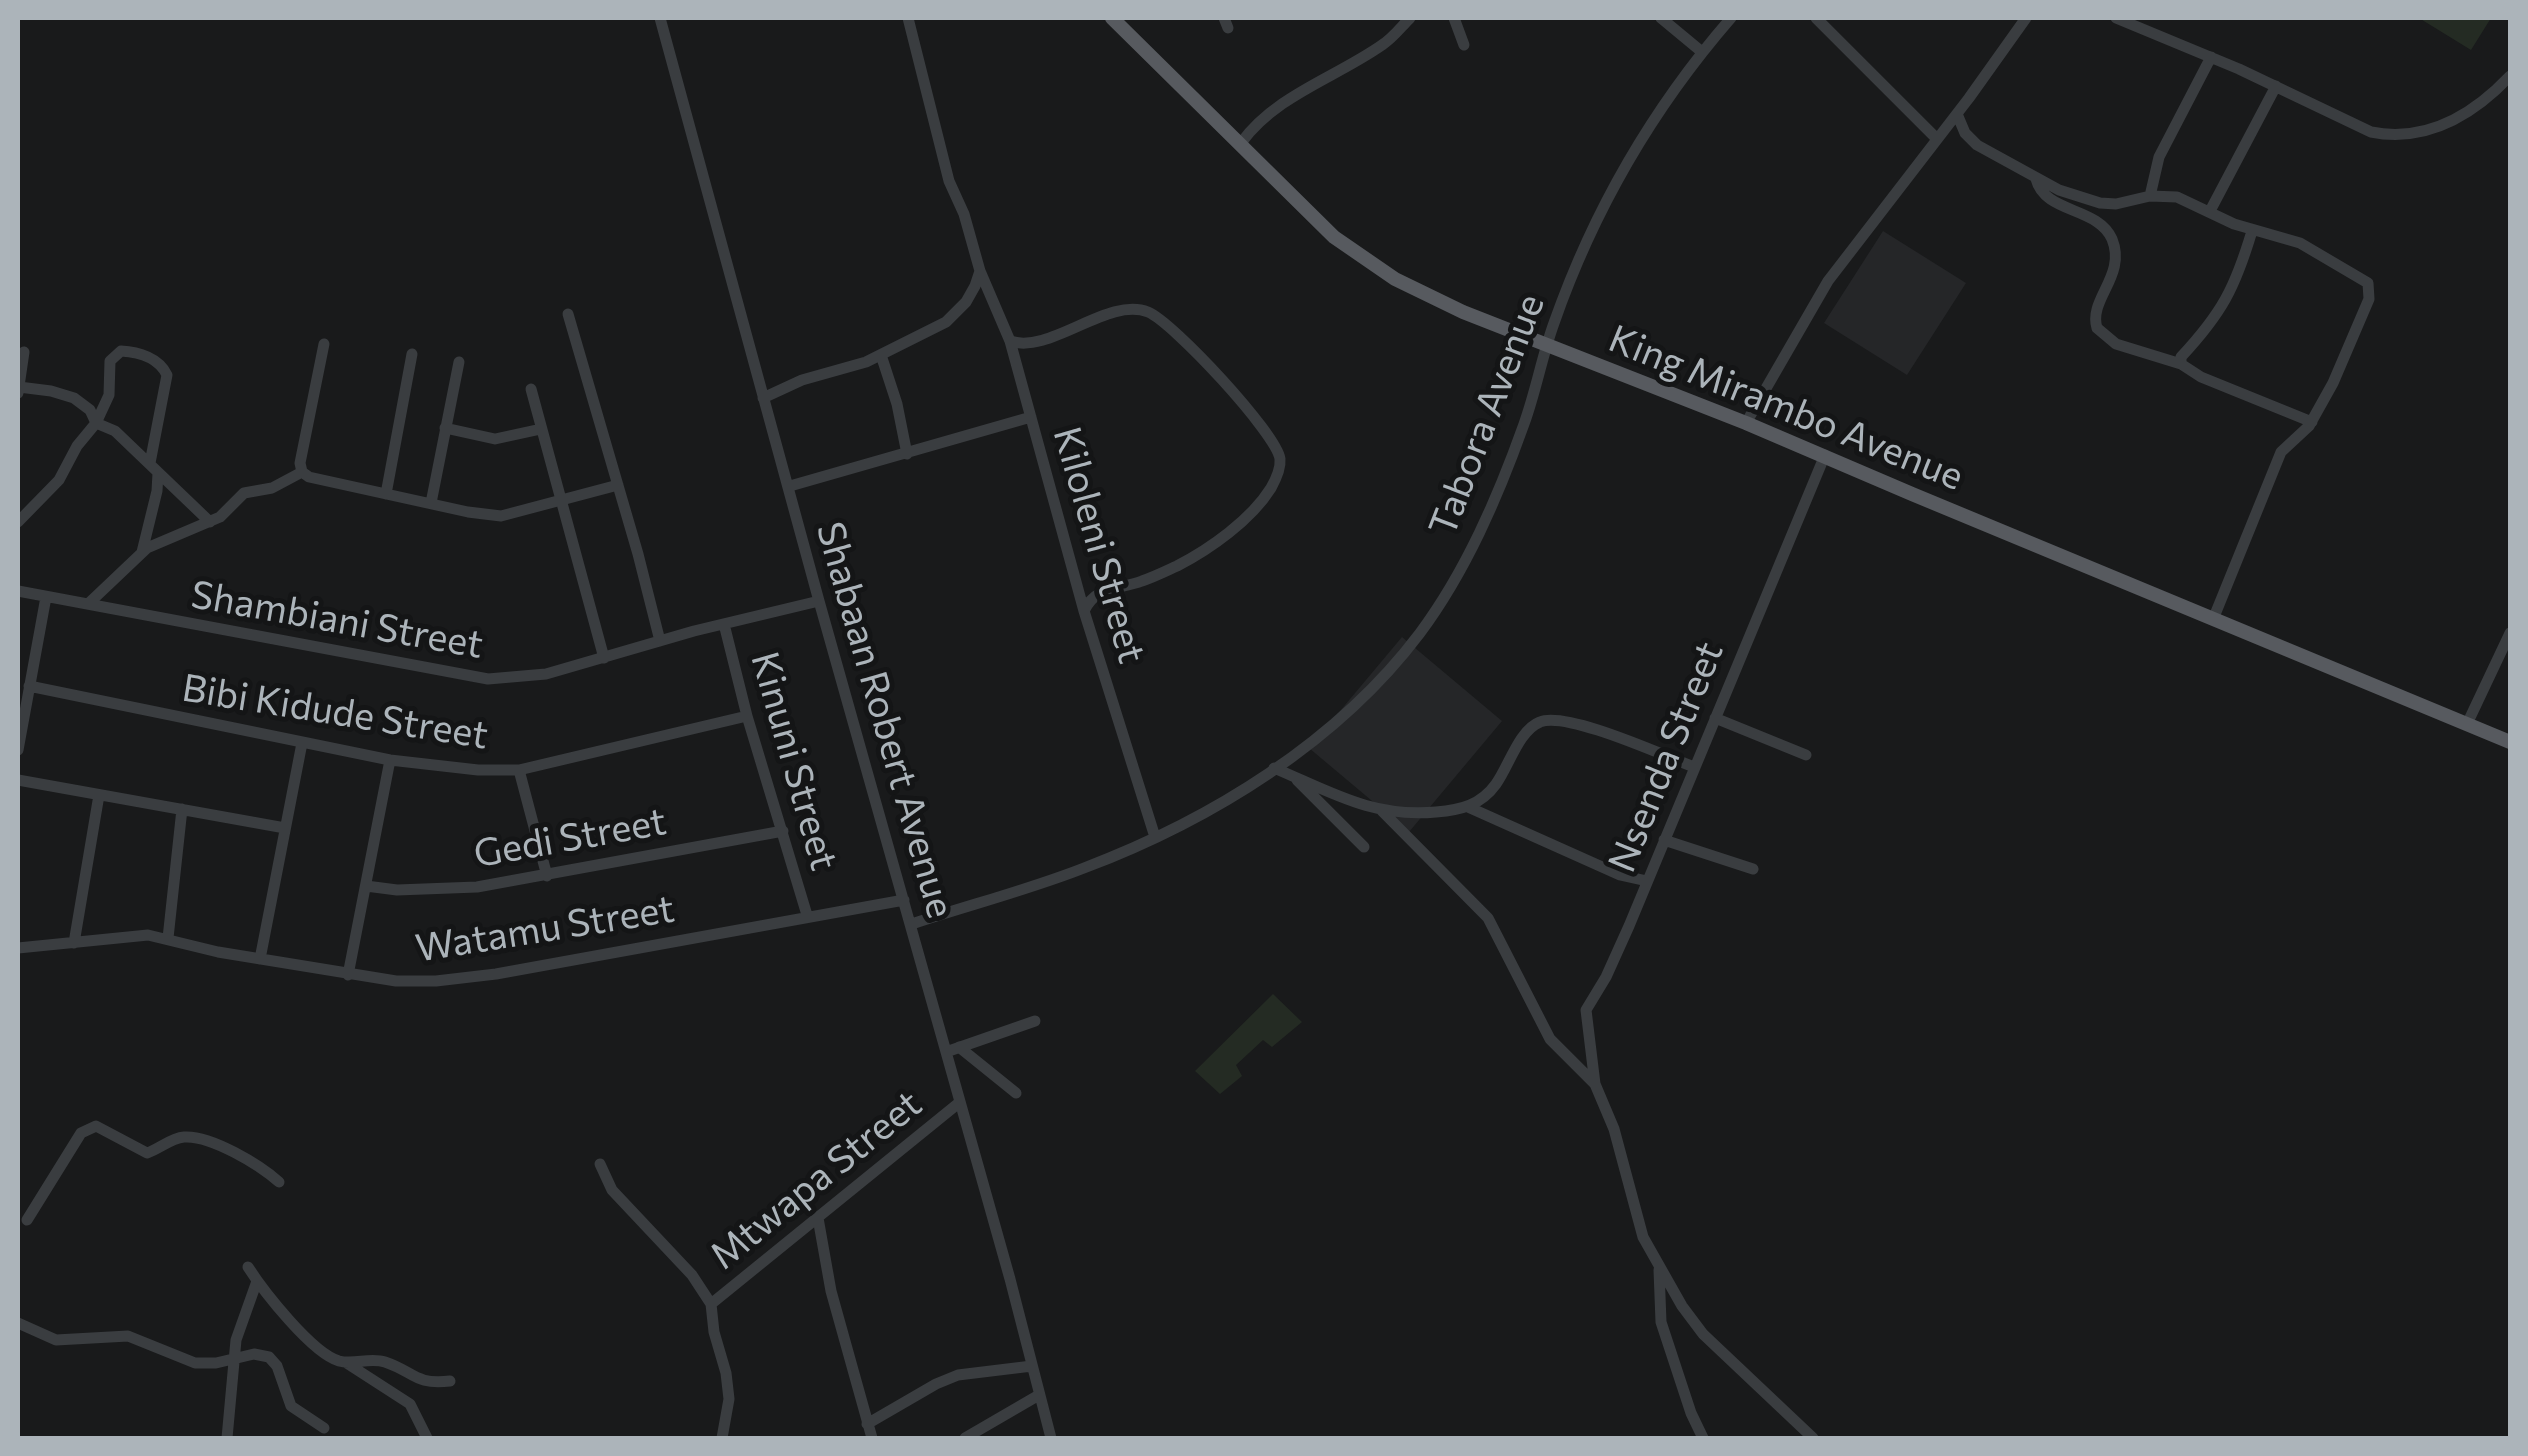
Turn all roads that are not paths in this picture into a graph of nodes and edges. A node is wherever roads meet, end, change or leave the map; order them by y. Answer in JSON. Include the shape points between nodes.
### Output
{"nodes":[{"id":1,"x":660,"y":18,"type":"edge"},
{"id":2,"x":908,"y":18,"type":"edge"},
{"id":3,"x":1112,"y":18,"type":"edge"},
{"id":4,"x":1410,"y":18,"type":"edge"},
{"id":5,"x":1454,"y":18,"type":"edge"},
{"id":6,"x":1662,"y":18,"type":"edge"},
{"id":7,"x":1731,"y":18,"type":"edge"},
{"id":8,"x":1816,"y":18,"type":"edge"},
{"id":9,"x":2026,"y":18,"type":"edge"},
{"id":10,"x":2116,"y":18,"type":"edge"},
{"id":11,"x":1464,"y":45,"type":"dead end"},
{"id":12,"x":1702,"y":52,"type":"junction"},
{"id":13,"x":2211,"y":58,"type":"junction"},
{"id":14,"x":2510,"y":76,"type":"edge"},
{"id":15,"x":2276,"y":86,"type":"junction"},
{"id":16,"x":1957,"y":114,"type":"junction"},
{"id":17,"x":1939,"y":136,"type":"junction"},
{"id":18,"x":1970,"y":139,"type":"junction"},
{"id":19,"x":1240,"y":143,"type":"junction"},
{"id":20,"x":2036,"y":178,"type":"junction"},
{"id":21,"x":2150,"y":196,"type":"junction"},
{"id":22,"x":2210,"y":211,"type":"junction"},
{"id":23,"x":2252,"y":231,"type":"junction"},
{"id":24,"x":980,"y":272,"type":"junction"},
{"id":25,"x":568,"y":314,"type":"dead end"},
{"id":26,"x":1010,"y":341,"type":"junction"},
{"id":27,"x":324,"y":344,"type":"dead end"},
{"id":28,"x":1546,"y":344,"type":"junction"},
{"id":29,"x":1033,"y":345,"type":"junction"},
{"id":30,"x":24,"y":352,"type":"dead end"},
{"id":31,"x":412,"y":354,"type":"dead end"},
{"id":32,"x":881,"y":355,"type":"junction"},
{"id":33,"x":458,"y":362,"type":"dead end"},
{"id":34,"x":2182,"y":364,"type":"junction"},
{"id":35,"x":1016,"y":365,"type":"junction"},
{"id":36,"x":530,"y":389,"type":"dead end"},
{"id":37,"x":18,"y":390,"type":"edge"},
{"id":38,"x":763,"y":398,"type":"junction"},
{"id":39,"x":106,"y":404,"type":"junction"},
{"id":40,"x":1030,"y":417,"type":"junction"},
{"id":41,"x":2312,"y":422,"type":"junction"},
{"id":42,"x":96,"y":423,"type":"junction"},
{"id":43,"x":1746,"y":423,"type":"junction"},
{"id":44,"x":112,"y":428,"type":"junction"},
{"id":45,"x":446,"y":428,"type":"junction"},
{"id":46,"x":541,"y":429,"type":"junction"},
{"id":47,"x":906,"y":454,"type":"junction"},
{"id":48,"x":1825,"y":455,"type":"junction"},
{"id":49,"x":154,"y":468,"type":"junction"},
{"id":50,"x":302,"y":472,"type":"junction"},
{"id":51,"x":618,"y":485,"type":"junction"},
{"id":52,"x":790,"y":486,"type":"junction"},
{"id":53,"x":386,"y":494,"type":"junction"},
{"id":54,"x":560,"y":500,"type":"junction"},
{"id":55,"x":431,"y":503,"type":"junction"},
{"id":56,"x":18,"y":522,"type":"edge"},
{"id":57,"x":210,"y":522,"type":"junction"},
{"id":58,"x":142,"y":552,"type":"junction"},
{"id":59,"x":1075,"y":574,"type":"junction"},
{"id":60,"x":18,"y":590,"type":"edge"},
{"id":61,"x":1104,"y":590,"type":"junction"},
{"id":62,"x":46,"y":596,"type":"junction"},
{"id":63,"x":819,"y":602,"type":"junction"},
{"id":64,"x":88,"y":604,"type":"junction"},
{"id":65,"x":1084,"y":611,"type":"junction"},
{"id":66,"x":2214,"y":617,"type":"junction"},
{"id":67,"x":724,"y":624,"type":"junction"},
{"id":68,"x":2510,"y":633,"type":"edge"},
{"id":69,"x":660,"y":641,"type":"junction"},
{"id":70,"x":604,"y":658,"type":"junction"},
{"id":71,"x":29,"y":686,"type":"junction"},
{"id":72,"x":748,"y":716,"type":"junction"},
{"id":73,"x":1716,"y":718,"type":"junction"},
{"id":74,"x":2467,"y":724,"type":"junction"},
{"id":75,"x":2510,"y":742,"type":"edge"},
{"id":76,"x":302,"y":743,"type":"junction"},
{"id":77,"x":18,"y":750,"type":"edge"},
{"id":78,"x":1806,"y":755,"type":"dead end"},
{"id":79,"x":390,"y":760,"type":"junction"},
{"id":80,"x":1274,"y":768,"type":"junction"},
{"id":81,"x":1694,"y":768,"type":"junction"},
{"id":82,"x":519,"y":770,"type":"junction"},
{"id":83,"x":1294,"y":776,"type":"junction"},
{"id":84,"x":18,"y":780,"type":"edge"},
{"id":85,"x":99,"y":795,"type":"junction"},
{"id":86,"x":1468,"y":807,"type":"junction"},
{"id":87,"x":182,"y":809,"type":"junction"},
{"id":88,"x":1382,"y":812,"type":"junction"},
{"id":89,"x":285,"y":828,"type":"junction"},
{"id":90,"x":782,"y":830,"type":"junction"},
{"id":91,"x":1155,"y":837,"type":"junction"},
{"id":92,"x":1664,"y":840,"type":"junction"},
{"id":93,"x":1364,"y":847,"type":"dead end"},
{"id":94,"x":1753,"y":870,"type":"dead end"},
{"id":95,"x":548,"y":876,"type":"junction"},
{"id":96,"x":1648,"y":881,"type":"junction"},
{"id":97,"x":366,"y":886,"type":"junction"},
{"id":98,"x":904,"y":900,"type":"junction"},
{"id":99,"x":806,"y":915,"type":"junction"},
{"id":100,"x":912,"y":924,"type":"junction"},
{"id":101,"x":168,"y":938,"type":"junction"},
{"id":102,"x":74,"y":943,"type":"junction"},
{"id":103,"x":18,"y":948,"type":"edge"},
{"id":104,"x":260,"y":959,"type":"junction"},
{"id":105,"x":348,"y":975,"type":"junction"},
{"id":106,"x":1035,"y":1020,"type":"dead end"},
{"id":107,"x":952,"y":1049,"type":"junction"},
{"id":108,"x":1595,"y":1084,"type":"junction"},
{"id":109,"x":1016,"y":1093,"type":"dead end"},
{"id":110,"x":960,"y":1102,"type":"junction"},
{"id":111,"x":600,"y":1164,"type":"dead end"},
{"id":112,"x":280,"y":1182,"type":"dead end"},
{"id":113,"x":818,"y":1218,"type":"junction"},
{"id":114,"x":27,"y":1220,"type":"dead end"},
{"id":115,"x":248,"y":1267,"type":"dead end"},
{"id":116,"x":1659,"y":1267,"type":"junction"},
{"id":117,"x":257,"y":1281,"type":"junction"},
{"id":118,"x":711,"y":1304,"type":"junction"},
{"id":119,"x":18,"y":1323,"type":"edge"},
{"id":120,"x":233,"y":1358,"type":"junction"},
{"id":121,"x":344,"y":1362,"type":"junction"},
{"id":122,"x":1032,"y":1366,"type":"junction"},
{"id":123,"x":450,"y":1381,"type":"dead end"},
{"id":124,"x":1039,"y":1396,"type":"junction"},
{"id":125,"x":868,"y":1424,"type":"junction"},
{"id":126,"x":324,"y":1428,"type":"dead end"},
{"id":127,"x":227,"y":1438,"type":"edge"},
{"id":128,"x":427,"y":1438,"type":"edge"},
{"id":129,"x":722,"y":1438,"type":"edge"},
{"id":130,"x":872,"y":1438,"type":"edge"},
{"id":131,"x":966,"y":1438,"type":"edge"},
{"id":132,"x":1051,"y":1438,"type":"edge"},
{"id":133,"x":1703,"y":1438,"type":"edge"},
{"id":134,"x":1813,"y":1438,"type":"edge"}],
"edges":[{"from":1,"to":38,"type":"street","name":"Shabaan Robert Avenue"},
{"from":2,"to":24,"type":"street","name":"Kiloleni Street","via":[[949,181]]},
{"from":3,"to":19,"type":"main road","name":"King Mirambo Avenue"},
{"from":4,"to":19,"type":"street","via":[[1379,47],[1274,107]]},
{"from":5,"to":11,"type":"street"},
{"from":6,"to":12,"type":"street"},
{"from":7,"to":12,"type":"street","name":"Tabora Avenue"},
{"from":8,"to":17,"type":"street"},
{"from":9,"to":16,"type":"street"},
{"from":10,"to":13,"type":"street"},
{"from":12,"to":28,"type":"street","name":"Tabora Avenue","via":[[1605,199]]},
{"from":13,"to":15,"type":"street"},
{"from":13,"to":21,"type":"street","via":[[2159,157]]},
{"from":14,"to":15,"type":"street","via":[[2462,118],[2398,134],[2371,132]]},
{"from":15,"to":22,"type":"street"},
{"from":16,"to":17,"type":"street"},
{"from":16,"to":18,"type":"street"},
{"from":17,"to":18,"type":"street"},
{"from":17,"to":43,"type":"street","via":[[1828,281]]},
{"from":18,"to":20,"type":"street"},
{"from":19,"to":28,"type":"main road","name":"King Mirambo Avenue","via":[[1370,264],[1463,312]]},
{"from":20,"to":21,"type":"street","via":[[2100,203]]},
{"from":20,"to":34,"type":"street","via":[[2043,195],[2091,219],[2112,239],[2116,262],[2095,321],[2104,336]]},
{"from":21,"to":22,"type":"street","via":[[2177,197]]},
{"from":22,"to":23,"type":"street"},
{"from":23,"to":34,"type":"street","via":[[2232,290],[2181,356]]},
{"from":23,"to":41,"type":"street","via":[[2300,243],[2363,277],[2370,290]]},
{"from":24,"to":26,"type":"street","name":"Kiloleni Street"},
{"from":24,"to":32,"type":"street","via":[[966,302],[946,322]]},
{"from":25,"to":51,"type":"street"},
{"from":26,"to":29,"type":"street"},
{"from":26,"to":35,"type":"street","name":"Kiloleni Street"},
{"from":27,"to":50,"type":"street"},
{"from":28,"to":43,"type":"main road","name":"King Mirambo Avenue"},
{"from":28,"to":80,"type":"street","name":"Tabora Avenue","via":[[1509,465],[1438,607],[1360,702]]},
{"from":29,"to":35,"type":"street"},
{"from":29,"to":61,"type":"street","via":[[1122,311],[1148,312],[1232,391],[1266,431],[1280,460],[1269,490],[1219,539],[1158,575]]},
{"from":30,"to":37,"type":"street"},
{"from":31,"to":53,"type":"street"},
{"from":32,"to":38,"type":"street"},
{"from":32,"to":47,"type":"street"},
{"from":33,"to":45,"type":"street"},
{"from":34,"to":41,"type":"street"},
{"from":35,"to":40,"type":"street","name":"Kiloleni Street"},
{"from":36,"to":46,"type":"street"},
{"from":37,"to":42,"type":"street","via":[[74,398]]},
{"from":38,"to":52,"type":"street","name":"Shabaan Robert Avenue"},
{"from":39,"to":42,"type":"street"},
{"from":39,"to":44,"type":"street"},
{"from":39,"to":49,"type":"street","via":[[117,352],[140,354],[166,370]]},
{"from":40,"to":47,"type":"street"},
{"from":40,"to":59,"type":"street","name":"Kiloleni Street"},
{"from":41,"to":66,"type":"street","via":[[2281,452]]},
{"from":42,"to":44,"type":"street"},
{"from":42,"to":56,"type":"street","via":[[59,480]]},
{"from":43,"to":48,"type":"main road","name":"King Mirambo Avenue"},
{"from":44,"to":49,"type":"street"},
{"from":45,"to":46,"type":"street","via":[[495,438]]},
{"from":45,"to":55,"type":"street"},
{"from":46,"to":54,"type":"street"},
{"from":47,"to":52,"type":"street"},
{"from":48,"to":66,"type":"main road","name":"King Mirambo Avenue"},
{"from":48,"to":73,"type":"street","name":"Nsenda Street"},
{"from":49,"to":57,"type":"street"},
{"from":49,"to":58,"type":"street","via":[[157,491]]},
{"from":50,"to":53,"type":"street"},
{"from":50,"to":57,"type":"street","via":[[244,493]]},
{"from":51,"to":54,"type":"street"},
{"from":51,"to":69,"type":"street"},
{"from":52,"to":63,"type":"street","name":"Shabaan Robert Avenue"},
{"from":53,"to":55,"type":"street"},
{"from":54,"to":55,"type":"street","via":[[502,516]]},
{"from":54,"to":70,"type":"street"},
{"from":57,"to":58,"type":"street"},
{"from":58,"to":64,"type":"street"},
{"from":59,"to":61,"type":"street"},
{"from":59,"to":65,"type":"street","name":"Kiloleni Street"},
{"from":60,"to":62,"type":"street","name":"Shambiani Street"},
{"from":61,"to":65,"type":"street"},
{"from":62,"to":64,"type":"street","name":"Shambiani Street"},
{"from":62,"to":71,"type":"street"},
{"from":63,"to":67,"type":"street","name":"Shambiani Street"},
{"from":63,"to":98,"type":"street","name":"Shabaan Robert Avenue"},
{"from":64,"to":70,"type":"street","name":"Shambiani Street","via":[[488,680]]},
{"from":65,"to":91,"type":"street","name":"Kiloleni Street"},
{"from":66,"to":74,"type":"main road","name":"King Mirambo Avenue"},
{"from":67,"to":69,"type":"street","name":"Shambiani Street"},
{"from":67,"to":72,"type":"street","name":"Kinuni Street"},
{"from":68,"to":74,"type":"street"},
{"from":69,"to":70,"type":"street","name":"Shambiani Street"},
{"from":71,"to":76,"type":"street","name":"Bibi Kidude Street"},
{"from":71,"to":77,"type":"street"},
{"from":72,"to":82,"type":"street","name":"Bibi Kidude Street"},
{"from":72,"to":90,"type":"street","name":"Kinuni Street"},
{"from":73,"to":78,"type":"street"},
{"from":73,"to":81,"type":"street","name":"Nsenda Street"},
{"from":74,"to":75,"type":"main road","name":"King Mirambo Avenue"},
{"from":76,"to":79,"type":"street","name":"Bibi Kidude Street"},
{"from":76,"to":89,"type":"street"},
{"from":79,"to":82,"type":"street","name":"Bibi Kidude Street"},
{"from":79,"to":97,"type":"street"},
{"from":80,"to":83,"type":"street"},
{"from":80,"to":91,"type":"street","name":"Tabora Avenue"},
{"from":81,"to":86,"type":"street","via":[[1584,725],[1538,722],[1492,790]]},
{"from":81,"to":92,"type":"street","name":"Nsenda Street"},
{"from":82,"to":95,"type":"street"},
{"from":83,"to":88,"type":"street"},
{"from":83,"to":93,"type":"street"},
{"from":84,"to":85,"type":"street"},
{"from":85,"to":87,"type":"street"},
{"from":85,"to":102,"type":"street"},
{"from":86,"to":88,"type":"street"},
{"from":86,"to":96,"type":"street","via":[[1620,875]]},
{"from":87,"to":89,"type":"street"},
{"from":87,"to":101,"type":"street"},
{"from":88,"to":108,"type":"street","via":[[1488,918],[1550,1039]]},
{"from":89,"to":104,"type":"street"},
{"from":90,"to":95,"type":"street","name":"Gedi Street"},
{"from":90,"to":99,"type":"street","name":"Kinuni Street"},
{"from":91,"to":100,"type":"street","name":"Tabora Avenue","via":[[1081,870]]},
{"from":92,"to":94,"type":"street"},
{"from":92,"to":96,"type":"street","name":"Nsenda Street"},
{"from":95,"to":97,"type":"street","name":"Gedi Street","via":[[440,889]]},
{"from":96,"to":108,"type":"street","name":"Nsenda Street","via":[[1586,1010]]},
{"from":97,"to":105,"type":"street"},
{"from":98,"to":99,"type":"street","name":"Watamu Street"},
{"from":98,"to":100,"type":"street","name":"Shabaan Robert Avenue"},
{"from":99,"to":105,"type":"street","name":"Watamu Street","via":[[496,974],[436,981]]},
{"from":100,"to":107,"type":"street","name":"Shabaan Robert Avenue"},
{"from":101,"to":102,"type":"street","name":"Watamu Street"},
{"from":101,"to":104,"type":"street","name":"Watamu Street"},
{"from":102,"to":103,"type":"street","name":"Watamu Street"},
{"from":104,"to":105,"type":"street","name":"Watamu Street"},
{"from":106,"to":107,"type":"street"},
{"from":107,"to":109,"type":"street"},
{"from":107,"to":110,"type":"street","name":"Shabaan Robert Avenue"},
{"from":108,"to":116,"type":"street","via":[[1614,1128],[1640,1228]]},
{"from":110,"to":113,"type":"street","name":"Mtwapa Street"},
{"from":110,"to":122,"type":"street","name":"Shabaan Robert Avenue"},
{"from":111,"to":118,"type":"street","name":"Mtwapa Street","via":[[612,1190]]},
{"from":112,"to":114,"type":"street","via":[[248,1160],[190,1137],[147,1152],[96,1126],[81,1133]]},
{"from":113,"to":118,"type":"street","name":"Mtwapa Street"},
{"from":113,"to":125,"type":"street","via":[[830,1290]]},
{"from":115,"to":117,"type":"street"},
{"from":116,"to":133,"type":"street","via":[[1661,1322]]},
{"from":116,"to":134,"type":"street","via":[[1704,1334]]},
{"from":117,"to":120,"type":"street"},
{"from":117,"to":121,"type":"street","via":[[320,1351]]},
{"from":118,"to":129,"type":"street","via":[[730,1400]]},
{"from":119,"to":120,"type":"street","via":[[56,1340],[128,1336],[195,1363]]},
{"from":120,"to":126,"type":"street","via":[[274,1360],[292,1406]]},
{"from":120,"to":127,"type":"street"},
{"from":121,"to":123,"type":"street","via":[[380,1360],[422,1382]]},
{"from":121,"to":128,"type":"street","via":[[410,1404]]},
{"from":122,"to":124,"type":"street","name":"Shabaan Robert Avenue"},
{"from":122,"to":125,"type":"street","via":[[958,1375]]},
{"from":124,"to":131,"type":"street"},
{"from":124,"to":132,"type":"street","name":"Shabaan Robert Avenue"},
{"from":125,"to":130,"type":"street"}]}
